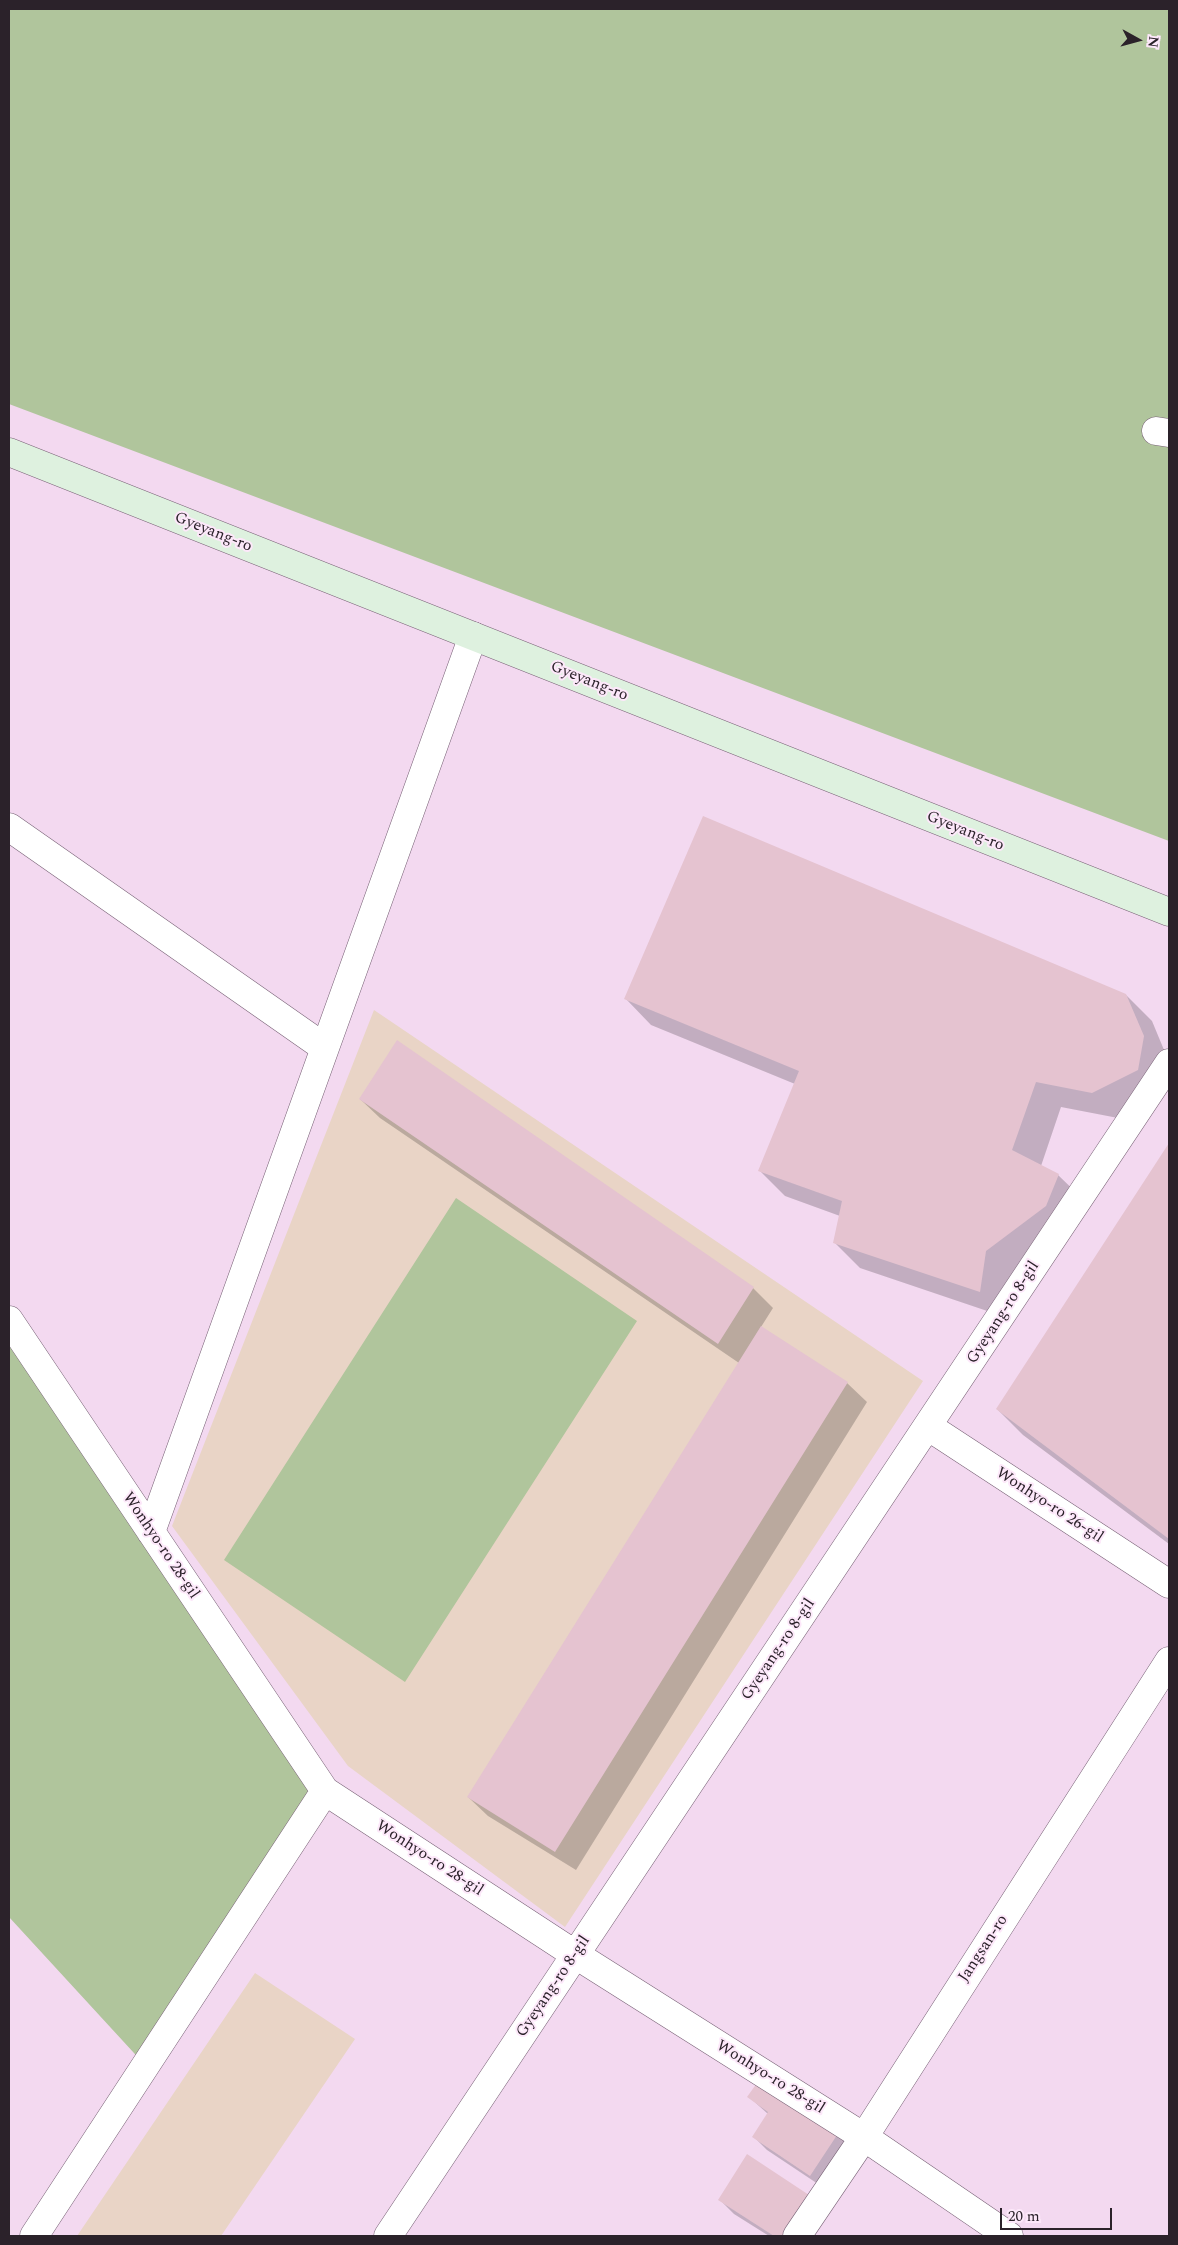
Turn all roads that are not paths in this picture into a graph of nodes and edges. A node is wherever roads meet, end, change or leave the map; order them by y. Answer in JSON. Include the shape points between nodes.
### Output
{"nodes":[{"id":1,"x":9,"y":452,"type":"edge"},
{"id":2,"x":473,"y":636,"type":"junction"},
{"id":3,"x":9,"y":827,"type":"edge"},
{"id":4,"x":1169,"y":912,"type":"edge"},
{"id":5,"x":325,"y":1048,"type":"junction"},
{"id":6,"x":1169,"y":1063,"type":"edge"},
{"id":7,"x":9,"y":1320,"type":"edge"},
{"id":8,"x":929,"y":1427,"type":"junction"},
{"id":9,"x":151,"y":1532,"type":"junction"},
{"id":10,"x":1169,"y":1584,"type":"edge"},
{"id":11,"x":1169,"y":1661,"type":"edge"},
{"id":12,"x":325,"y":1791,"type":"junction"},
{"id":13,"x":576,"y":1956,"type":"junction"},
{"id":14,"x":864,"y":2137,"type":"junction"},
{"id":15,"x":34,"y":2236,"type":"edge"},
{"id":16,"x":388,"y":2236,"type":"edge"},
{"id":17,"x":798,"y":2236,"type":"edge"},
{"id":18,"x":1009,"y":2236,"type":"edge"}],
"edges":[{"from":1,"to":2,"type":"street","name":"Gyeyang-ro"},
{"from":2,"to":4,"type":"street","name":"Gyeyang-ro"},
{"from":2,"to":5,"type":"street"},
{"from":3,"to":5,"type":"street"},
{"from":5,"to":9,"type":"street"},
{"from":6,"to":8,"type":"street","name":"Gyeyang-ro 8-gil"},
{"from":7,"to":9,"type":"street","name":"Wonhyo-ro 28-gil"},
{"from":8,"to":10,"type":"street","name":"Wonhyo-ro 26-gil"},
{"from":8,"to":13,"type":"street","name":"Gyeyang-ro 8-gil"},
{"from":9,"to":12,"type":"street","name":"Wonhyo-ro 28-gil"},
{"from":11,"to":14,"type":"street","name":"Jangsan-ro"},
{"from":12,"to":13,"type":"street","name":"Wonhyo-ro 28-gil"},
{"from":12,"to":15,"type":"street"},
{"from":13,"to":14,"type":"street","name":"Wonhyo-ro 28-gil"},
{"from":13,"to":16,"type":"street","name":"Gyeyang-ro 8-gil"},
{"from":14,"to":17,"type":"street","name":"Jangsan-ro"},
{"from":14,"to":18,"type":"street","name":"Wonhyo-ro 28-gil"}]}
